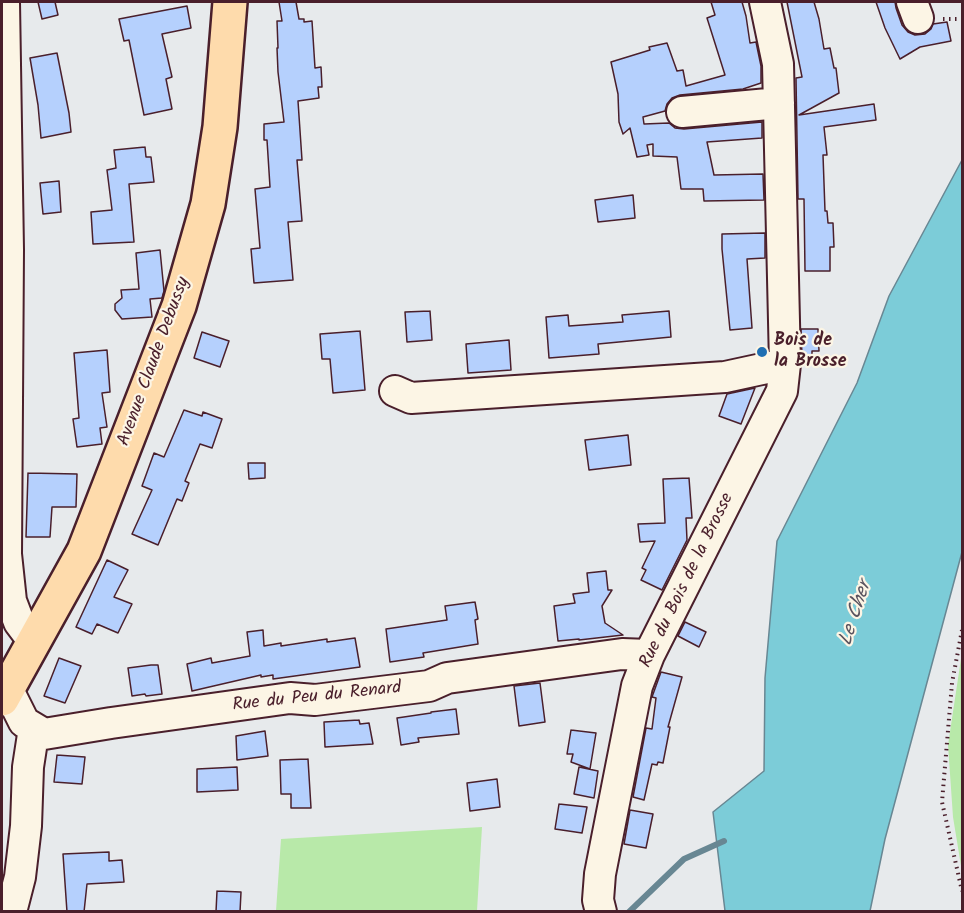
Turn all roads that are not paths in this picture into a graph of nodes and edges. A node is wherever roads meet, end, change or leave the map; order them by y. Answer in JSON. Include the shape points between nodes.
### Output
{"nodes":[{"id":1,"x":4,"y":2,"type":"edge"},
{"id":2,"x":230,"y":2,"type":"edge"},
{"id":3,"x":765,"y":2,"type":"edge"},
{"id":4,"x":779,"y":103,"type":"junction"},
{"id":5,"x":681,"y":112,"type":"dead end"},
{"id":6,"x":785,"y":364,"type":"junction"},
{"id":7,"x":395,"y":391,"type":"dead end"},
{"id":8,"x":34,"y":642,"type":"junction"},
{"id":9,"x":649,"y":655,"type":"junction"},
{"id":10,"x":4,"y":694,"type":"edge"},
{"id":11,"x":34,"y":728,"type":"junction"},
{"id":12,"x":11,"y":912,"type":"edge"},
{"id":13,"x":601,"y":912,"type":"edge"}],
"edges":[{"from":1,"to":8,"type":"street","via":[[8,250],[6,554],[11,601],[19,622]]},
{"from":2,"to":8,"type":"main road","name":"Avenue Claude Debussy","via":[[220,128],[208,204],[179,306],[84,551]]},
{"from":3,"to":4,"type":"street","name":"Rue du Bois de la Brosse","via":[[778,64]]},
{"from":4,"to":5,"type":"street"},
{"from":4,"to":6,"type":"street","name":"Rue du Bois de la Brosse"},
{"from":6,"to":7,"type":"street","via":[[690,380],[411,398]]},
{"from":6,"to":9,"type":"street","name":"Rue du Bois de la Brosse","via":[[782,391]]},
{"from":8,"to":10,"type":"main road","name":"Avenue Claude Debussy"},
{"from":9,"to":11,"type":"street","name":"Rue du Peu du Renard","via":[[599,657],[447,678],[429,686],[315,700],[291,698],[44,734]]},
{"from":9,"to":13,"type":"street","name":"Rue du Bois de la Brosse","via":[[637,686],[600,874]]},
{"from":10,"to":11,"type":"street","via":[[24,722]]},
{"from":11,"to":12,"type":"street","via":[[20,877]]}]}
